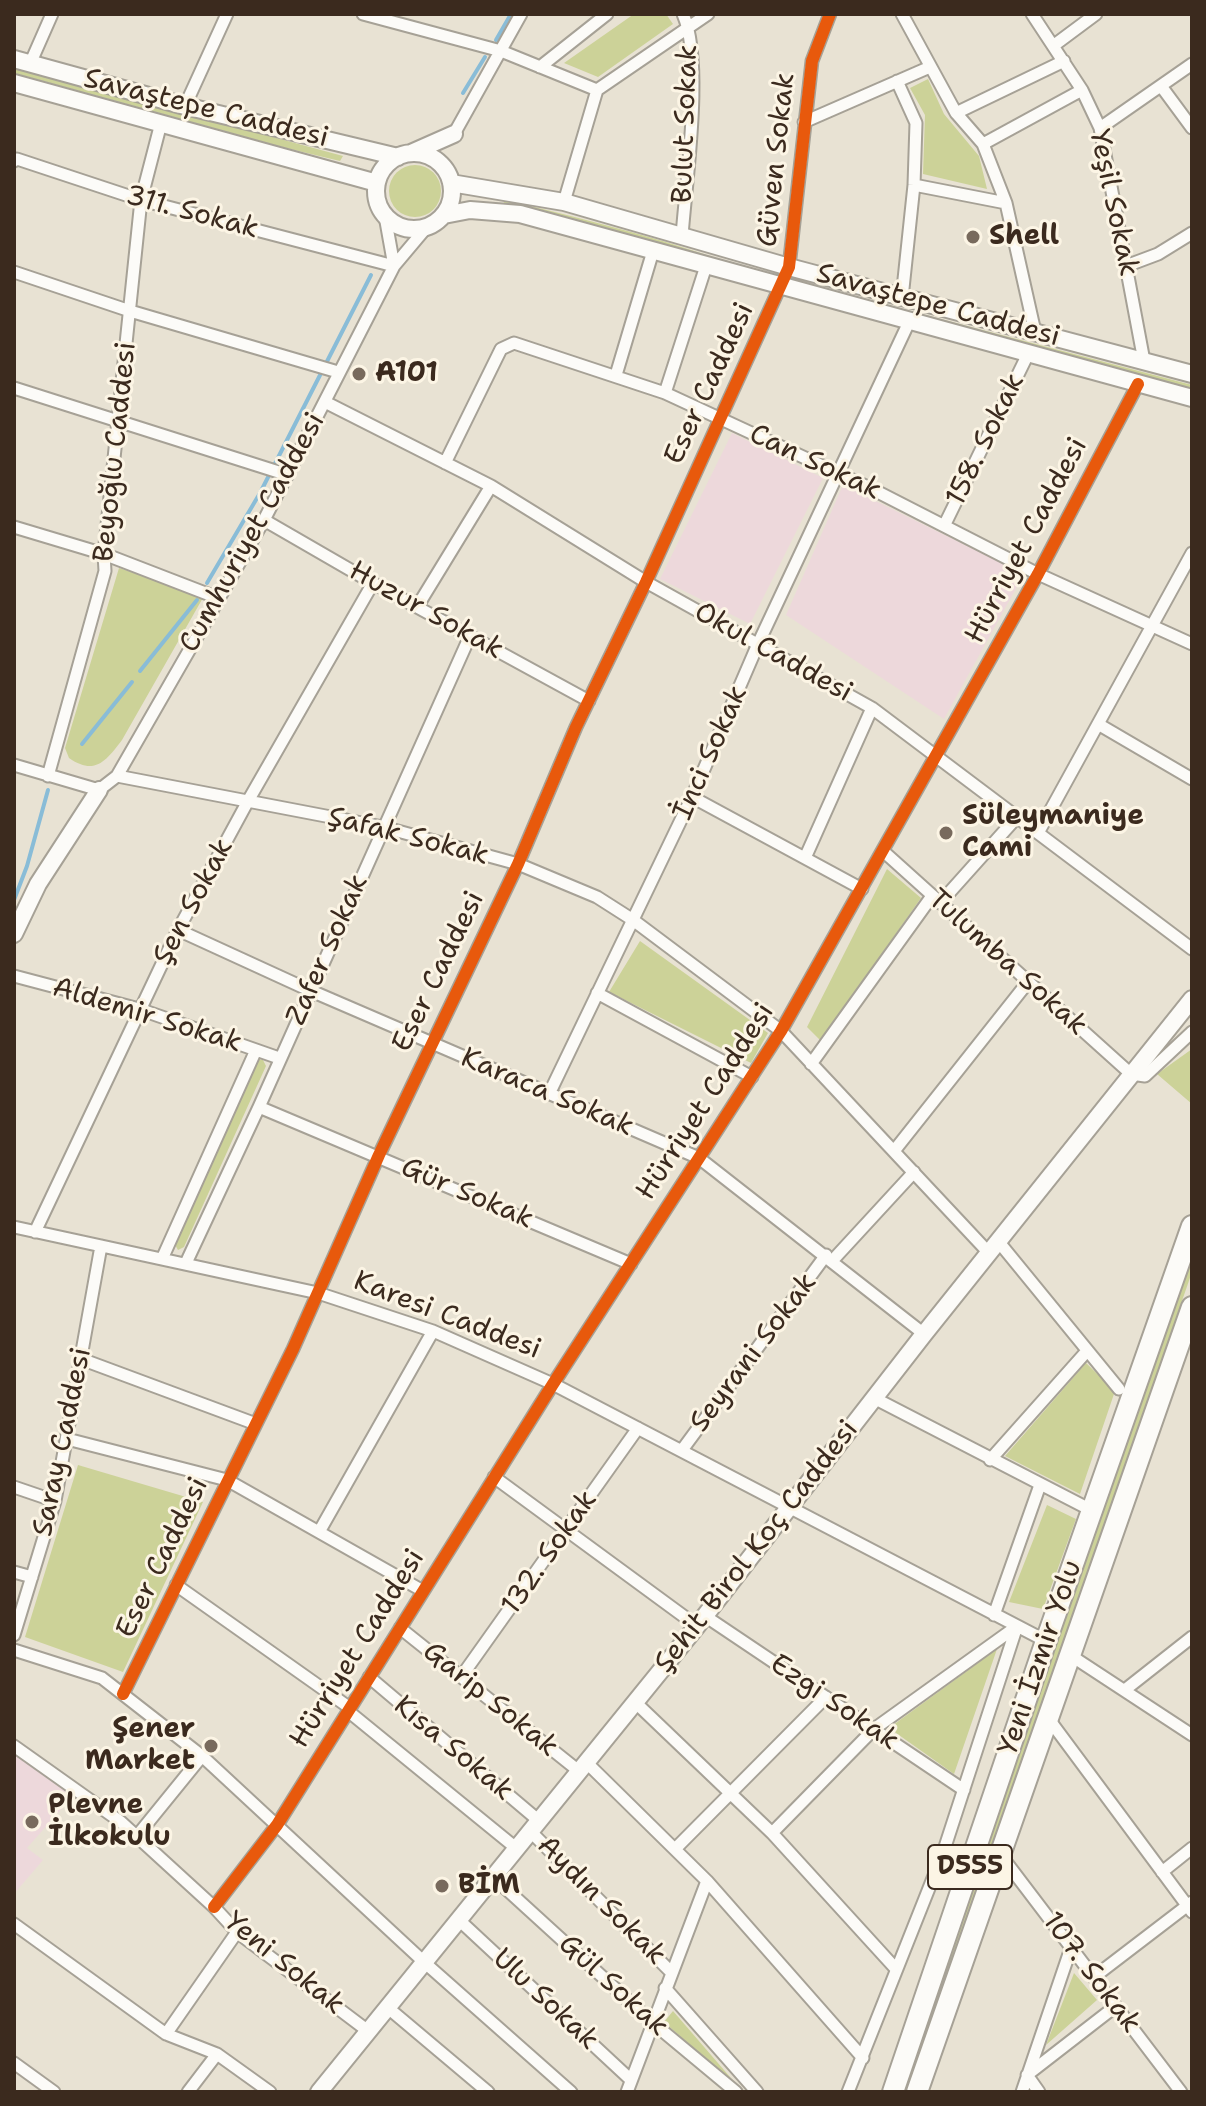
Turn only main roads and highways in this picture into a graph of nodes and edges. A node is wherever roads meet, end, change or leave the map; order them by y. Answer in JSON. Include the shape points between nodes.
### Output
{"nodes":[{"id":1,"x":22,"y":61,"type":"edge"},
{"id":2,"x":14,"y":83,"type":"edge"},
{"id":3,"x":403,"y":155,"type":"junction"},
{"id":4,"x":450,"y":178,"type":"junction"},
{"id":5,"x":377,"y":183,"type":"junction"},
{"id":6,"x":444,"y":215,"type":"junction"},
{"id":7,"x":1192,"y":374,"type":"edge"},
{"id":8,"x":1192,"y":398,"type":"edge"},
{"id":9,"x":99,"y":790,"type":"road end"},
{"id":10,"x":14,"y":934,"type":"edge"},
{"id":11,"x":1192,"y":999,"type":"edge"},
{"id":12,"x":1192,"y":1226,"type":"edge"},
{"id":13,"x":1192,"y":1307,"type":"edge"},
{"id":14,"x":1187,"y":1347,"type":"edge"},
{"id":15,"x":326,"y":2090,"type":"edge"},
{"id":16,"x":893,"y":2092,"type":"edge"},
{"id":17,"x":917,"y":2092,"type":"edge"}],
"edges":[{"from":1,"to":3,"type":"main road","name":"Savaştepe Caddesi","via":[[185,106]]},
{"from":2,"to":5,"type":"main road","name":"Savaştepe Caddesi"},
{"from":3,"to":4,"type":"main road","via":[[431,157]]},
{"from":3,"to":4,"type":"main road","via":[[454,134],[447,156]]},
{"from":3,"to":5,"type":"main road","via":[[381,172]]},
{"from":4,"to":6,"type":"main road","via":[[452,195]]},
{"from":4,"to":7,"type":"main road","name":"Savaştepe Caddesi","via":[[564,202]]},
{"from":5,"to":6,"type":"main road","via":[[385,216],[404,228],[426,228]]},
{"from":6,"to":8,"type":"main road","name":"Savaştepe Caddesi","via":[[470,210],[520,214]]},
{"from":9,"to":10,"type":"main road","via":[[38,884]]},
{"from":11,"to":15,"type":"main road","name":"Şehit Birol Koç Caddesi"},
{"from":12,"to":16,"type":"highway","name":"Yeni İzmir Yolu","number":"D555"},
{"from":13,"to":14,"type":"highway","name":"Yeni İzmir Yolu","number":"D555"},
{"from":14,"to":17,"type":"highway","name":"Yeni İzmir Yolu","number":"D555","via":[[1070,1655]]}]}
